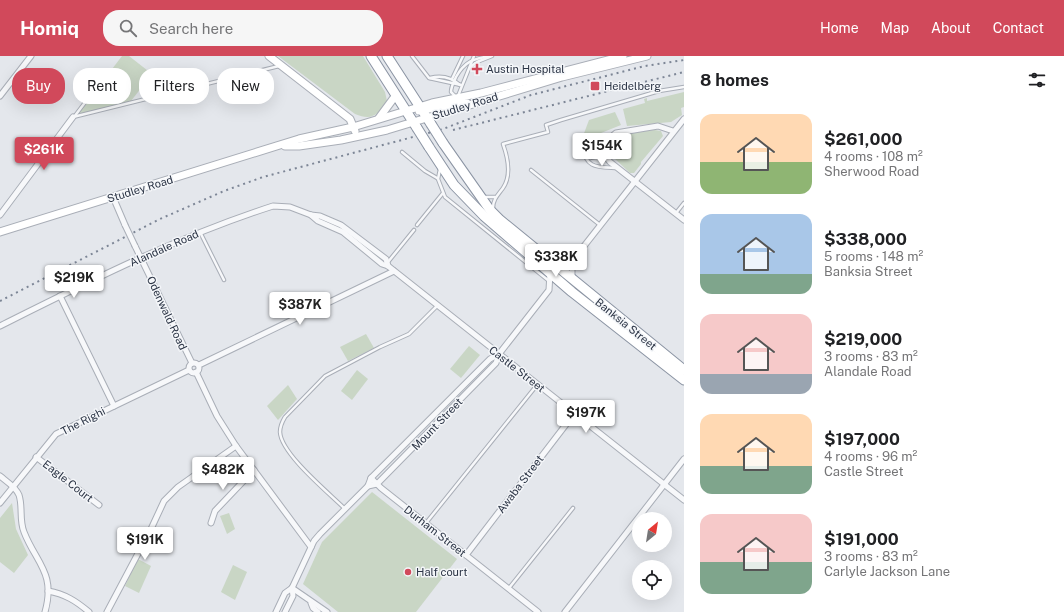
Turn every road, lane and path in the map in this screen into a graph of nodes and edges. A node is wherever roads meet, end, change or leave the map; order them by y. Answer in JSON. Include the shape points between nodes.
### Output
{"nodes":[{"id":1,"x":31,"y":56,"type":"edge"},
{"id":2,"x":268,"y":56,"type":"edge"},
{"id":3,"x":371,"y":56,"type":"edge"},
{"id":4,"x":387,"y":56,"type":"edge"},
{"id":5,"x":412,"y":56,"type":"edge"},
{"id":6,"x":462,"y":56,"type":"edge"},
{"id":7,"x":491,"y":56,"type":"edge"},
{"id":8,"x":623,"y":56,"type":"edge"},
{"id":9,"x":647,"y":56,"type":"edge"},
{"id":10,"x":473,"y":58,"type":"edge"},
{"id":11,"x":631,"y":58,"type":"edge"},
{"id":12,"x":281,"y":66,"type":"junction"},
{"id":13,"x":469,"y":68,"type":"junction"},
{"id":14,"x":429,"y":78,"type":"junction"},
{"id":15,"x":451,"y":78,"type":"junction"},
{"id":16,"x":455,"y":80,"type":"junction"},
{"id":17,"x":453,"y":84,"type":"junction"},
{"id":18,"x":461,"y":85,"type":"junction"},
{"id":19,"x":684,"y":87,"type":"edge"},
{"id":20,"x":396,"y":95,"type":"junction"},
{"id":21,"x":0,"y":96,"type":"edge"},
{"id":22,"x":459,"y":103,"type":"junction"},
{"id":23,"x":83,"y":104,"type":"edge"},
{"id":24,"x":406,"y":112,"type":"junction"},
{"id":25,"x":425,"y":115,"type":"junction"},
{"id":26,"x":73,"y":117,"type":"junction"},
{"id":27,"x":379,"y":119,"type":"junction"},
{"id":28,"x":684,"y":119,"type":"edge"},
{"id":29,"x":415,"y":125,"type":"junction"},
{"id":30,"x":353,"y":127,"type":"junction"},
{"id":31,"x":673,"y":131,"type":"junction"},
{"id":32,"x":357,"y":136,"type":"junction"},
{"id":33,"x":281,"y":146,"type":"junction"},
{"id":34,"x":582,"y":146,"type":"dead end"},
{"id":35,"x":402,"y":152,"type":"dead end"},
{"id":36,"x":583,"y":153,"type":"junction"},
{"id":37,"x":605,"y":155,"type":"junction"},
{"id":38,"x":441,"y":166,"type":"junction"},
{"id":39,"x":616,"y":168,"type":"junction"},
{"id":40,"x":530,"y":170,"type":"dead end"},
{"id":41,"x":438,"y":179,"type":"junction"},
{"id":42,"x":634,"y":182,"type":"junction"},
{"id":43,"x":443,"y":193,"type":"junction"},
{"id":44,"x":478,"y":193,"type":"junction"},
{"id":45,"x":113,"y":197,"type":"junction"},
{"id":46,"x":496,"y":197,"type":"junction"},
{"id":47,"x":684,"y":203,"type":"edge"},
{"id":48,"x":676,"y":214,"type":"junction"},
{"id":49,"x":0,"y":215,"type":"edge"},
{"id":50,"x":311,"y":215,"type":"joint"},
{"id":51,"x":495,"y":215,"type":"junction"},
{"id":52,"x":684,"y":220,"type":"edge"},
{"id":53,"x":417,"y":225,"type":"dead end"},
{"id":54,"x":600,"y":225,"type":"junction"},
{"id":55,"x":414,"y":230,"type":"dead end"},
{"id":56,"x":200,"y":231,"type":"junction"},
{"id":57,"x":0,"y":232,"type":"edge"},
{"id":58,"x":577,"y":255,"type":"junction"},
{"id":59,"x":141,"y":258,"type":"junction"},
{"id":60,"x":388,"y":264,"type":"junction"},
{"id":61,"x":394,"y":271,"type":"junction"},
{"id":62,"x":551,"y":273,"type":"junction"},
{"id":63,"x":224,"y":280,"type":"dead end"},
{"id":64,"x":560,"y":286,"type":"junction"},
{"id":65,"x":60,"y":296,"type":"junction"},
{"id":66,"x":437,"y":306,"type":"junction"},
{"id":67,"x":0,"y":326,"type":"edge"},
{"id":68,"x":499,"y":354,"type":"junction"},
{"id":69,"x":192,"y":363,"type":"junction"},
{"id":70,"x":199,"y":365,"type":"junction"},
{"id":71,"x":189,"y":370,"type":"junction"},
{"id":72,"x":684,"y":370,"type":"edge"},
{"id":73,"x":196,"y":372,"type":"junction"},
{"id":74,"x":684,"y":380,"type":"edge"},
{"id":75,"x":537,"y":385,"type":"junction"},
{"id":76,"x":114,"y":406,"type":"junction"},
{"id":77,"x":574,"y":414,"type":"junction"},
{"id":78,"x":236,"y":446,"type":"junction"},
{"id":79,"x":36,"y":457,"type":"junction"},
{"id":80,"x":684,"y":459,"type":"edge"},
{"id":81,"x":254,"y":470,"type":"junction"},
{"id":82,"x":0,"y":476,"type":"edge"},
{"id":83,"x":371,"y":478,"type":"junction"},
{"id":84,"x":377,"y":484,"type":"junction"},
{"id":85,"x":664,"y":485,"type":"junction"},
{"id":86,"x":368,"y":486,"type":"junction"},
{"id":87,"x":12,"y":487,"type":"junction"},
{"id":88,"x":684,"y":500,"type":"edge"},
{"id":89,"x":0,"y":503,"type":"edge"},
{"id":90,"x":99,"y":505,"type":"dead end"},
{"id":91,"x":573,"y":508,"type":"dead end"},
{"id":92,"x":345,"y":509,"type":"junction"},
{"id":93,"x":211,"y":523,"type":"dead end"},
{"id":94,"x":426,"y":523,"type":"junction"},
{"id":95,"x":311,"y":547,"type":"junction"},
{"id":96,"x":466,"y":555,"type":"junction"},
{"id":97,"x":292,"y":588,"type":"junction"},
{"id":98,"x":509,"y":588,"type":"junction"},
{"id":99,"x":48,"y":591,"type":"junction"},
{"id":100,"x":311,"y":603,"type":"junction"},
{"id":101,"x":45,"y":612,"type":"edge"},
{"id":102,"x":89,"y":612,"type":"edge"},
{"id":103,"x":107,"y":612,"type":"edge"},
{"id":104,"x":276,"y":612,"type":"edge"},
{"id":105,"x":285,"y":612,"type":"edge"},
{"id":106,"x":318,"y":612,"type":"edge"},
{"id":107,"x":327,"y":612,"type":"edge"},
{"id":108,"x":538,"y":612,"type":"edge"},
{"id":109,"x":565,"y":612,"type":"edge"}],
"edges":[{"from":1,"to":21,"type":"street"},
{"from":2,"to":12,"type":"street"},
{"from":3,"to":20,"type":"highway","name":"Banksia Street"},
{"from":4,"to":25,"type":"highway","name":"Banksia Street"},
{"from":5,"to":14,"type":"lane"},
{"from":6,"to":15,"type":"lane"},
{"from":7,"to":10,"type":"lane"},
{"from":7,"to":13,"type":"lane"},
{"from":8,"to":22,"type":"street","name":"Studley Road"},
{"from":9,"to":11,"type":"street","name":"Studley Road"},
{"from":10,"to":13,"type":"lane"},
{"from":10,"to":16,"type":"lane","via":[[464,65]]},
{"from":11,"to":22,"type":"street","name":"Studley Road","via":[[472,104]]},
{"from":12,"to":26,"type":"lane"},
{"from":12,"to":30,"type":"street","via":[[350,119]]},
{"from":13,"to":18,"type":"lane"},
{"from":14,"to":15,"type":"lane"},
{"from":14,"to":17,"type":"lane"},
{"from":15,"to":16,"type":"lane"},
{"from":15,"to":17,"type":"lane"},
{"from":16,"to":17,"type":"lane"},
{"from":16,"to":18,"type":"lane"},
{"from":17,"to":18,"type":"lane"},
{"from":17,"to":22,"type":"lane","via":[[451,92]]},
{"from":18,"to":22,"type":"lane"},
{"from":19,"to":46,"type":"lane","via":[[659,91],[561,120],[546,125],[548,132],[503,144],[508,174]]},
{"from":20,"to":24,"type":"highway","name":"Banksia Street"},
{"from":20,"to":27,"type":"street"},
{"from":22,"to":25,"type":"street","name":"Studley Road"},
{"from":22,"to":25,"type":"street","name":"Studley Road"},
{"from":23,"to":26,"type":"lane"},
{"from":24,"to":25,"type":"street","name":"Studley Road"},
{"from":24,"to":27,"type":"street","name":"Studley Road"},
{"from":24,"to":29,"type":"highway","name":"Banksia Street"},
{"from":25,"to":29,"type":"street","name":"Studley Road"},
{"from":25,"to":44,"type":"highway","name":"Banksia Street","bridge":true},
{"from":26,"to":49,"type":"street"},
{"from":27,"to":30,"type":"street","name":"Studley Road"},
{"from":28,"to":31,"type":"street","name":"Mount Street"},
{"from":29,"to":32,"type":"street","name":"Studley Road"},
{"from":29,"to":38,"type":"highway","name":"Banksia Street","bridge":true},
{"from":30,"to":32,"type":"street"},
{"from":30,"to":33,"type":"street","name":"Studley Road","via":[[299,139]]},
{"from":31,"to":37,"type":"street","via":[[657,126],[616,133],[607,142]]},
{"from":31,"to":42,"type":"street","name":"Mount Street"},
{"from":32,"to":33,"type":"street","name":"Studley Road","via":[[300,146]]},
{"from":33,"to":45,"type":"street","name":"Studley Road"},
{"from":34,"to":36,"type":"lane"},
{"from":35,"to":41,"type":"lane"},
{"from":36,"to":37,"type":"lane","via":[[589,158]]},
{"from":36,"to":39,"type":"lane","via":[[595,167]]},
{"from":37,"to":39,"type":"street"},
{"from":38,"to":41,"type":"lane"},
{"from":38,"to":62,"type":"highway","name":"Banksia Street","via":[[476,209]]},
{"from":39,"to":42,"type":"street"},
{"from":40,"to":54,"type":"lane"},
{"from":41,"to":43,"type":"lane","name":"Banksia Street"},
{"from":42,"to":48,"type":"street"},
{"from":42,"to":54,"type":"street","name":"Mount Street"},
{"from":43,"to":53,"type":"lane"},
{"from":43,"to":62,"type":"lane","name":"Banksia Street","via":[[457,207]]},
{"from":44,"to":46,"type":"lane","via":[[489,198]]},
{"from":44,"to":51,"type":"highway","name":"Banksia Street"},
{"from":45,"to":57,"type":"street","name":"Studley Road"},
{"from":45,"to":59,"type":"street","name":"Odenwald Road","bridge":true},
{"from":46,"to":51,"type":"lane","via":[[492,206]]},
{"from":47,"to":48,"type":"lane"},
{"from":48,"to":52,"type":"street"},
{"from":50,"to":56,"type":"street","name":"Alandale Road","via":[[290,207],[273,206]]},
{"from":50,"to":60,"type":"street","name":"Castle Street","via":[[320,216],[347,228]]},
{"from":51,"to":62,"type":"highway","name":"Banksia Street"},
{"from":54,"to":58,"type":"street","name":"Mount Street"},
{"from":55,"to":60,"type":"lane"},
{"from":56,"to":59,"type":"street","name":"Alandale Road"},
{"from":56,"to":63,"type":"lane"},
{"from":58,"to":62,"type":"street","name":"Mount Street"},
{"from":58,"to":64,"type":"street","name":"Mount Street","via":[[572,269]]},
{"from":59,"to":65,"type":"street","name":"Alandale Road"},
{"from":59,"to":69,"type":"street","name":"Odenwald Road"},
{"from":60,"to":61,"type":"street","name":"Castle Street"},
{"from":61,"to":66,"type":"street","name":"Castle Street"},
{"from":61,"to":70,"type":"street"},
{"from":62,"to":64,"type":"highway","name":"Banksia Street"},
{"from":62,"to":64,"type":"street"},
{"from":64,"to":68,"type":"street","name":"Mount Street"},
{"from":64,"to":72,"type":"highway","name":"Banksia Street"},
{"from":64,"to":74,"type":"highway","name":"Banksia Street"},
{"from":65,"to":67,"type":"street","name":"Alandale Road"},
{"from":65,"to":76,"type":"street"},
{"from":66,"to":68,"type":"street","name":"Castle Street"},
{"from":66,"to":92,"type":"lane","via":[[409,334],[326,376],[281,424],[282,441],[296,461]]},
{"from":68,"to":75,"type":"street","name":"Castle Street"},
{"from":68,"to":83,"type":"street","name":"Mount Street","via":[[490,359]]},
{"from":68,"to":84,"type":"street","name":"Mount Street","via":[[496,363]]},
{"from":69,"to":70,"type":"street"},
{"from":69,"to":71,"type":"street"},
{"from":70,"to":73,"type":"street"},
{"from":71,"to":73,"type":"street"},
{"from":71,"to":76,"type":"street","name":"The Righi"},
{"from":73,"to":78,"type":"street","via":[[217,416]]},
{"from":75,"to":77,"type":"street","name":"Castle Street"},
{"from":75,"to":94,"type":"lane"},
{"from":76,"to":79,"type":"street","name":"The Righi","via":[[56,434]]},
{"from":77,"to":85,"type":"street","name":"Castle Street"},
{"from":77,"to":96,"type":"street","name":"Awaba Street"},
{"from":78,"to":81,"type":"street"},
{"from":78,"to":103,"type":"street","via":[[178,487],[164,501]]},
{"from":79,"to":87,"type":"street","name":"The Righi"},
{"from":79,"to":90,"type":"street","name":"Eagle Court"},
{"from":80,"to":85,"type":"street"},
{"from":81,"to":93,"type":"street","via":[[215,511]]},
{"from":81,"to":95,"type":"street"},
{"from":82,"to":87,"type":"street"},
{"from":83,"to":84,"type":"street","name":"Durham Street"},
{"from":83,"to":86,"type":"street","name":"Mount Street"},
{"from":84,"to":86,"type":"street"},
{"from":84,"to":94,"type":"street","name":"Durham Street"},
{"from":85,"to":88,"type":"street","name":"Castle Street"},
{"from":85,"to":109,"type":"street"},
{"from":86,"to":92,"type":"street","name":"Mount Street"},
{"from":87,"to":89,"type":"street","name":"The Righi"},
{"from":87,"to":99,"type":"street","via":[[19,496],[21,523],[44,570]]},
{"from":91,"to":98,"type":"lane"},
{"from":92,"to":95,"type":"street","name":"Mount Street"},
{"from":94,"to":96,"type":"street","name":"Durham Street"},
{"from":95,"to":97,"type":"street","name":"Mount Street"},
{"from":96,"to":98,"type":"street","name":"Durham Street"},
{"from":97,"to":100,"type":"street"},
{"from":97,"to":104,"type":"street","name":"Mount Street","via":[[285,593]]},
{"from":97,"to":105,"type":"street","name":"Mount Street","via":[[293,596]]},
{"from":98,"to":108,"type":"street","name":"Durham Street"},
{"from":99,"to":101,"type":"street"},
{"from":99,"to":102,"type":"street","via":[[74,599]]},
{"from":100,"to":106,"type":"street"},
{"from":100,"to":107,"type":"street","via":[[316,603]]}]}
